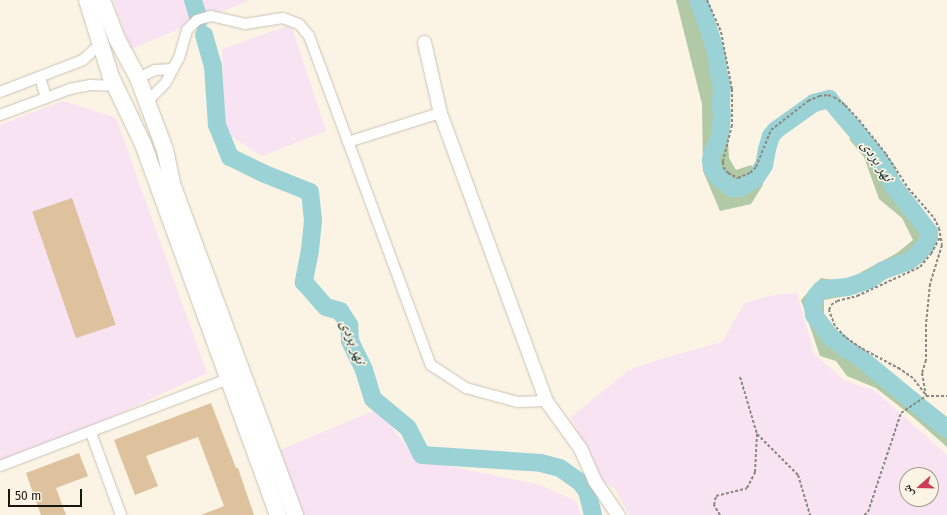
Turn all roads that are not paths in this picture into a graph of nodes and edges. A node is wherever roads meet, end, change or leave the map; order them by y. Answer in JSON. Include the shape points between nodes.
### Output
{"nodes":[{"id":1,"x":87,"y":0,"type":"edge"},
{"id":2,"x":102,"y":0,"type":"edge"},
{"id":3,"x":101,"y":42,"type":"junction"},
{"id":4,"x":424,"y":42,"type":"dead end"},
{"id":5,"x":173,"y":69,"type":"junction"},
{"id":6,"x":40,"y":78,"type":"junction"},
{"id":7,"x":138,"y":78,"type":"junction"},
{"id":8,"x":115,"y":86,"type":"junction"},
{"id":9,"x":0,"y":92,"type":"edge"},
{"id":10,"x":46,"y":98,"type":"junction"},
{"id":11,"x":147,"y":102,"type":"junction"},
{"id":12,"x":440,"y":113,"type":"junction"},
{"id":13,"x":0,"y":115,"type":"edge"},
{"id":14,"x":348,"y":142,"type":"junction"},
{"id":15,"x":228,"y":379,"type":"junction"},
{"id":16,"x":546,"y":401,"type":"junction"},
{"id":17,"x":91,"y":433,"type":"junction"},
{"id":18,"x":0,"y":466,"type":"edge"},
{"id":19,"x":121,"y":515,"type":"edge"},
{"id":20,"x":278,"y":515,"type":"edge"},
{"id":21,"x":295,"y":515,"type":"edge"},
{"id":22,"x":617,"y":515,"type":"edge"}],
"edges":[{"from":1,"to":3,"type":"main road"},
{"from":2,"to":7,"type":"main road","via":[[117,39]]},
{"from":3,"to":6,"type":"street","via":[[83,60]]},
{"from":3,"to":8,"type":"main road","via":[[105,62]]},
{"from":4,"to":12,"type":"street"},
{"from":5,"to":7,"type":"street","via":[[155,70]]},
{"from":5,"to":11,"type":"street","via":[[162,89]]},
{"from":5,"to":14,"type":"street","via":[[187,30],[197,20],[211,16],[245,24],[275,18],[291,20],[309,36]]},
{"from":6,"to":9,"type":"street"},
{"from":6,"to":10,"type":"street"},
{"from":7,"to":11,"type":"main road"},
{"from":8,"to":10,"type":"street","via":[[90,85]]},
{"from":8,"to":15,"type":"main road","via":[[143,144]]},
{"from":10,"to":13,"type":"street"},
{"from":11,"to":21,"type":"main road","via":[[165,150],[172,184]]},
{"from":12,"to":14,"type":"street"},
{"from":12,"to":16,"type":"street"},
{"from":14,"to":16,"type":"street","via":[[431,365],[466,388],[518,402]]},
{"from":15,"to":17,"type":"street"},
{"from":15,"to":20,"type":"main road"},
{"from":16,"to":22,"type":"street","via":[[580,448],[594,480]]},
{"from":17,"to":18,"type":"street"},
{"from":17,"to":19,"type":"street"}]}
